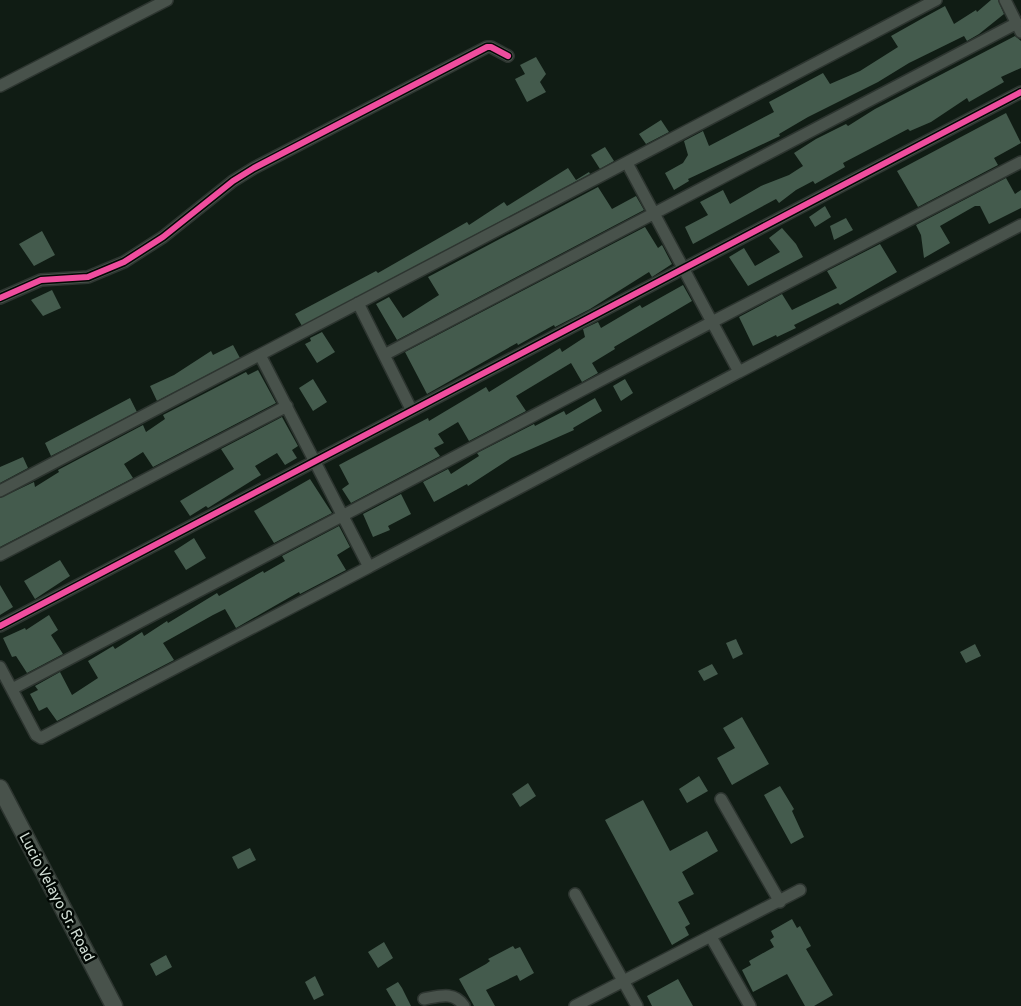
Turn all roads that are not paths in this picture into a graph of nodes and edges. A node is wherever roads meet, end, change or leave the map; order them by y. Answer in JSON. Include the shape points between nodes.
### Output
{"nodes":[{"id":1,"x":167,"y":0,"type":"edge"},
{"id":2,"x":936,"y":0,"type":"edge"},
{"id":3,"x":1004,"y":0,"type":"edge"},
{"id":4,"x":1019,"y":27,"type":"edge"},
{"id":5,"x":508,"y":56,"type":"dead end"},
{"id":6,"x":0,"y":86,"type":"edge"},
{"id":7,"x":1021,"y":92,"type":"edge"},
{"id":8,"x":1021,"y":162,"type":"edge"},
{"id":9,"x":626,"y":163,"type":"junction"},
{"id":10,"x":654,"y":215,"type":"junction"},
{"id":11,"x":1021,"y":225,"type":"edge"},
{"id":12,"x":684,"y":268,"type":"junction"},
{"id":13,"x":0,"y":298,"type":"edge"},
{"id":14,"x":358,"y":303,"type":"junction"},
{"id":15,"x":712,"y":322,"type":"junction"},
{"id":16,"x":384,"y":355,"type":"junction"},
{"id":17,"x":261,"y":357,"type":"junction"},
{"id":18,"x":739,"y":372,"type":"junction"},
{"id":19,"x":287,"y":406,"type":"junction"},
{"id":20,"x":411,"y":409,"type":"junction"},
{"id":21,"x":315,"y":460,"type":"junction"},
{"id":22,"x":0,"y":491,"type":"edge"},
{"id":23,"x":343,"y":516,"type":"junction"},
{"id":24,"x":0,"y":555,"type":"edge"},
{"id":25,"x":369,"y":567,"type":"junction"},
{"id":26,"x":0,"y":626,"type":"edge"},
{"id":27,"x":0,"y":667,"type":"edge"},
{"id":28,"x":12,"y":689,"type":"junction"},
{"id":29,"x":0,"y":788,"type":"edge"},
{"id":30,"x":720,"y":799,"type":"dead end"},
{"id":31,"x":800,"y":890,"type":"dead end"},
{"id":32,"x":575,"y":894,"type":"dead end"},
{"id":33,"x":780,"y":902,"type":"junction"},
{"id":34,"x":711,"y":937,"type":"junction"},
{"id":35,"x":624,"y":982,"type":"junction"},
{"id":36,"x":424,"y":999,"type":"dead end"},
{"id":37,"x":114,"y":1006,"type":"edge"},
{"id":38,"x":464,"y":1006,"type":"edge"},
{"id":39,"x":575,"y":1006,"type":"edge"},
{"id":40,"x":637,"y":1006,"type":"edge"},
{"id":41,"x":750,"y":1006,"type":"edge"}],
"edges":[{"from":1,"to":6,"type":"street"},
{"from":2,"to":9,"type":"street"},
{"from":3,"to":4,"type":"street"},
{"from":4,"to":10,"type":"street"},
{"from":5,"to":13,"type":"street","via":[[487,47],[254,168],[233,180],[164,237],[124,262],[88,277],[41,280]]},
{"from":7,"to":12,"type":"street"},
{"from":8,"to":15,"type":"street"},
{"from":9,"to":10,"type":"street"},
{"from":9,"to":14,"type":"street"},
{"from":10,"to":12,"type":"street"},
{"from":10,"to":16,"type":"street"},
{"from":11,"to":18,"type":"street"},
{"from":12,"to":15,"type":"street"},
{"from":12,"to":20,"type":"street"},
{"from":14,"to":16,"type":"street"},
{"from":14,"to":17,"type":"street"},
{"from":15,"to":18,"type":"street"},
{"from":15,"to":23,"type":"street"},
{"from":16,"to":20,"type":"street"},
{"from":17,"to":19,"type":"street"},
{"from":17,"to":22,"type":"street"},
{"from":18,"to":25,"type":"street"},
{"from":19,"to":21,"type":"street"},
{"from":19,"to":24,"type":"street"},
{"from":20,"to":21,"type":"street"},
{"from":21,"to":23,"type":"street"},
{"from":21,"to":26,"type":"street"},
{"from":23,"to":25,"type":"street"},
{"from":23,"to":28,"type":"street"},
{"from":25,"to":28,"type":"street","via":[[44,737],[36,735]]},
{"from":27,"to":28,"type":"street"},
{"from":29,"to":37,"type":"main road","name":"Lucio Velayo Sr. Road"},
{"from":30,"to":33,"type":"street"},
{"from":31,"to":33,"type":"street"},
{"from":32,"to":35,"type":"street"},
{"from":33,"to":34,"type":"street"},
{"from":34,"to":35,"type":"street"},
{"from":34,"to":41,"type":"street"},
{"from":35,"to":39,"type":"street"},
{"from":35,"to":40,"type":"street"},
{"from":36,"to":38,"type":"street","via":[[454,996]]}]}
